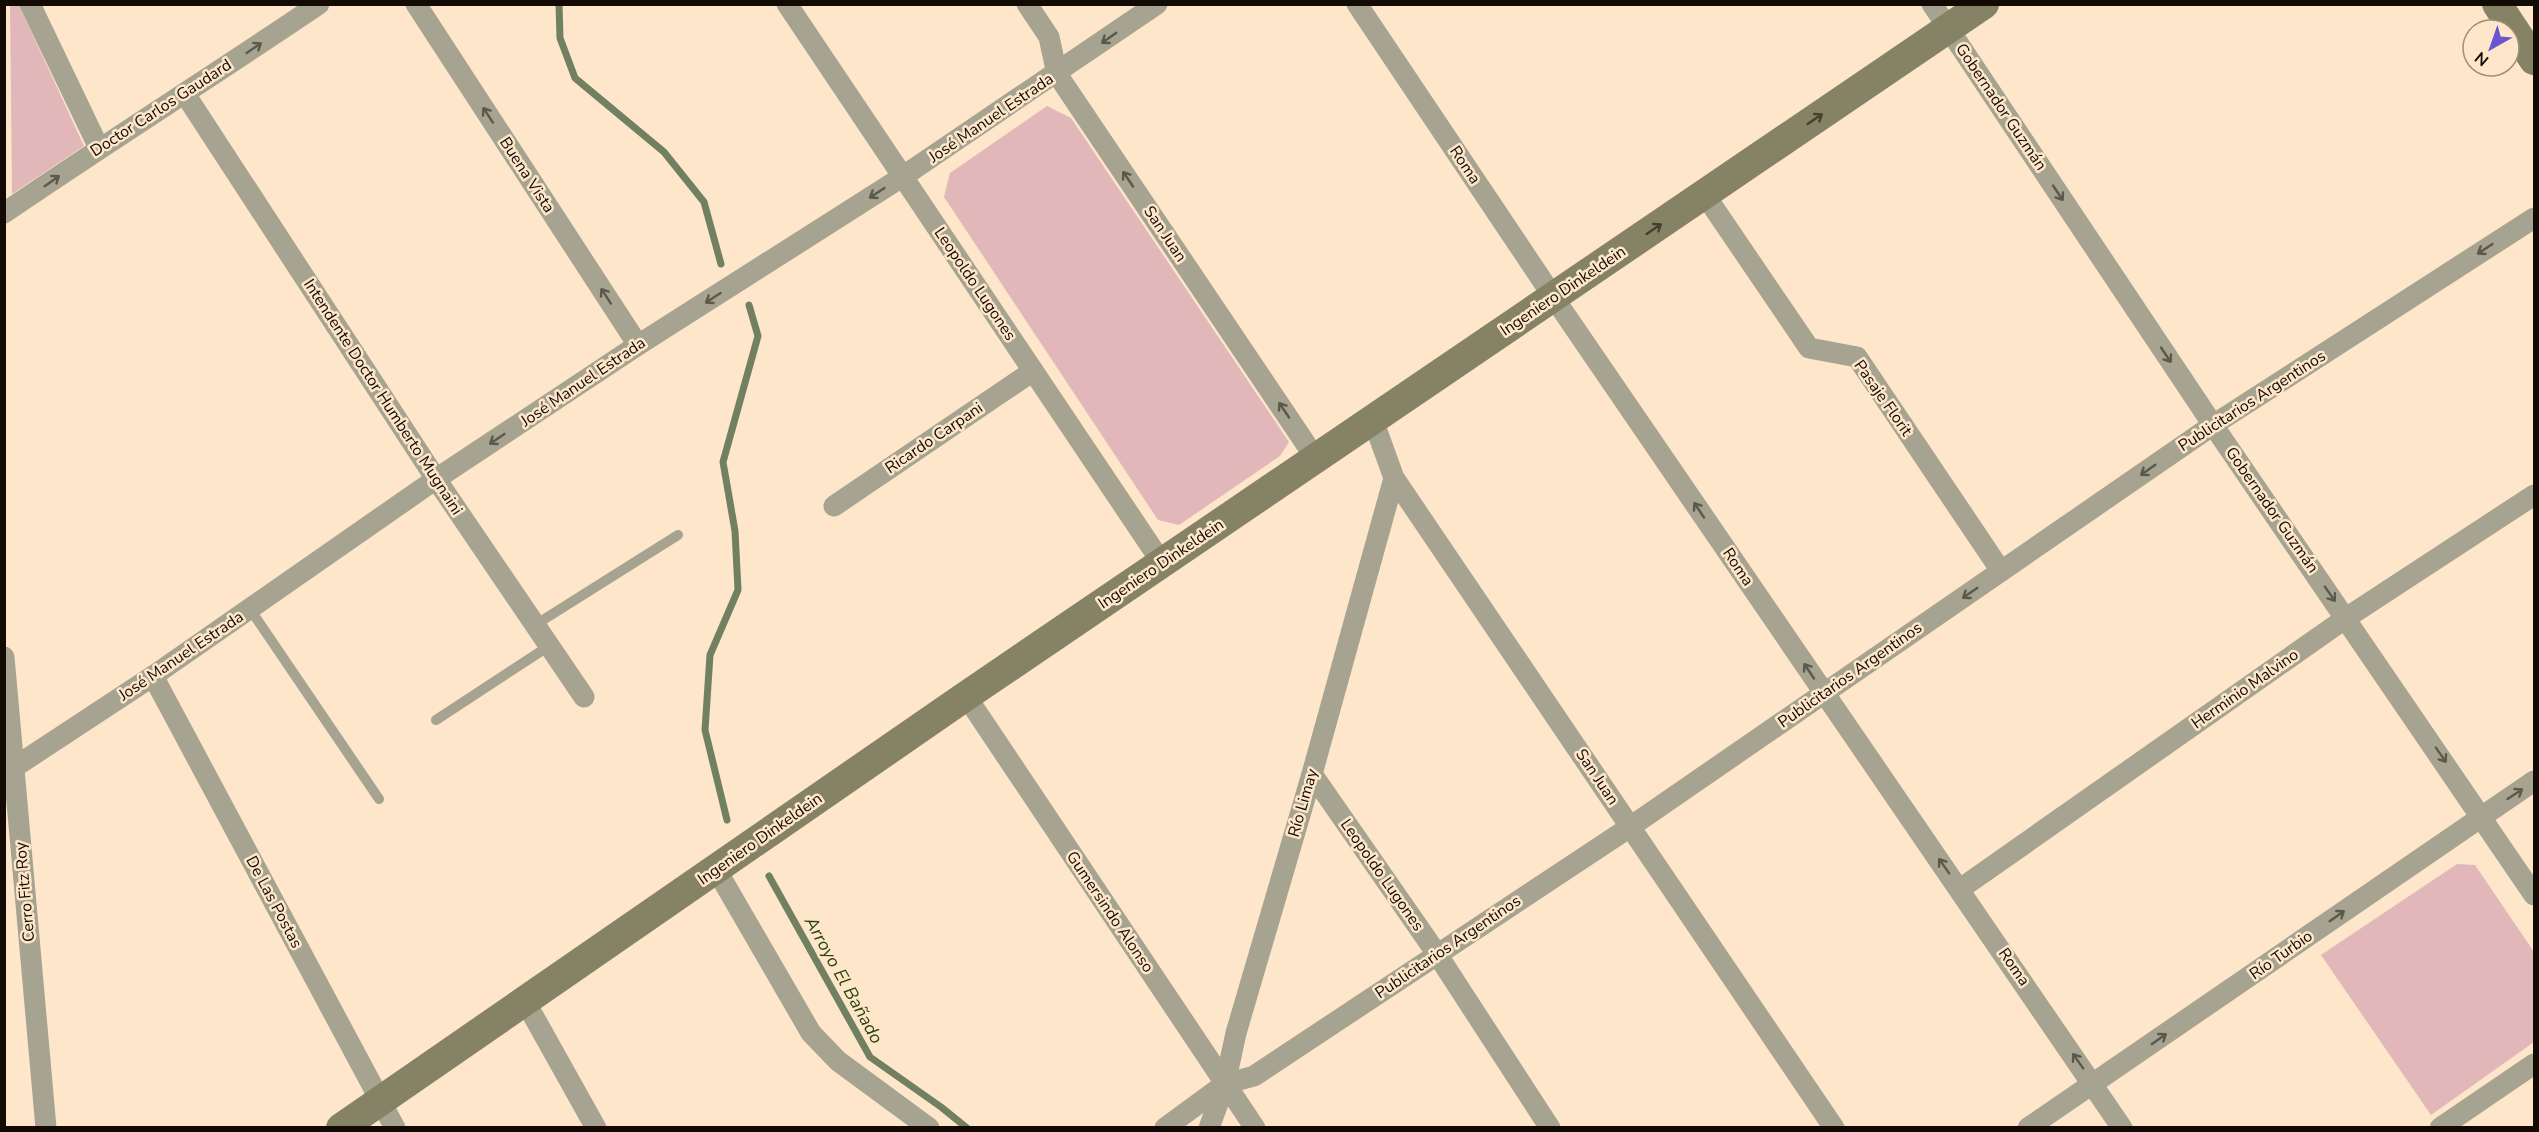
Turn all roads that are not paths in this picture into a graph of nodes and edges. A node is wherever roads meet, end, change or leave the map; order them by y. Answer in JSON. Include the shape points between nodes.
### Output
{"nodes":[{"id":1,"x":30,"y":4,"type":"edge"},
{"id":2,"x":319,"y":4,"type":"edge"},
{"id":3,"x":416,"y":4,"type":"edge"},
{"id":4,"x":787,"y":4,"type":"edge"},
{"id":5,"x":1027,"y":4,"type":"edge"},
{"id":6,"x":1157,"y":4,"type":"edge"},
{"id":7,"x":1357,"y":4,"type":"edge"},
{"id":8,"x":1984,"y":4,"type":"edge"},
{"id":9,"x":2497,"y":4,"type":"edge"},
{"id":10,"x":1940,"y":16,"type":"edge"},
{"id":11,"x":2535,"y":60,"type":"edge"},
{"id":12,"x":1058,"y":74,"type":"junction"},
{"id":13,"x":185,"y":94,"type":"junction"},
{"id":14,"x":99,"y":148,"type":"junction"},
{"id":15,"x":902,"y":177,"type":"junction"},
{"id":16,"x":1705,"y":195,"type":"junction"},
{"id":17,"x":4,"y":213,"type":"edge"},
{"id":18,"x":2535,"y":218,"type":"edge"},
{"id":19,"x":1554,"y":298,"type":"junction"},
{"id":20,"x":638,"y":345,"type":"junction"},
{"id":21,"x":1033,"y":370,"type":"junction"},
{"id":22,"x":1373,"y":420,"type":"junction"},
{"id":23,"x":2213,"y":425,"type":"junction"},
{"id":24,"x":1316,"y":459,"type":"junction"},
{"id":25,"x":1394,"y":478,"type":"junction"},
{"id":26,"x":436,"y":479,"type":"junction"},
{"id":27,"x":2535,"y":495,"type":"edge"},
{"id":28,"x":834,"y":506,"type":"dead end"},
{"id":29,"x":678,"y":535,"type":"dead end"},
{"id":30,"x":1162,"y":563,"type":"junction"},
{"id":31,"x":2001,"y":571,"type":"junction"},
{"id":32,"x":250,"y":609,"type":"junction"},
{"id":33,"x":2346,"y":618,"type":"junction"},
{"id":34,"x":535,"y":626,"type":"junction"},
{"id":35,"x":549,"y":646,"type":"junction"},
{"id":36,"x":4,"y":657,"type":"edge"},
{"id":37,"x":5,"y":666,"type":"edge"},
{"id":38,"x":153,"y":676,"type":"junction"},
{"id":39,"x":1824,"y":694,"type":"junction"},
{"id":40,"x":966,"y":696,"type":"junction"},
{"id":41,"x":584,"y":697,"type":"dead end"},
{"id":42,"x":436,"y":720,"type":"dead end"},
{"id":43,"x":9,"y":771,"type":"edge"},
{"id":44,"x":1312,"y":774,"type":"junction"},
{"id":45,"x":2535,"y":781,"type":"edge"},
{"id":46,"x":379,"y":800,"type":"dead end"},
{"id":47,"x":2482,"y":816,"type":"junction"},
{"id":48,"x":1630,"y":826,"type":"junction"},
{"id":49,"x":716,"y":869,"type":"junction"},
{"id":50,"x":1960,"y":889,"type":"junction"},
{"id":51,"x":2535,"y":895,"type":"edge"},
{"id":52,"x":1437,"y":954,"type":"junction"},
{"id":53,"x":525,"y":1001,"type":"junction"},
{"id":54,"x":2535,"y":1065,"type":"edge"},
{"id":55,"x":1225,"y":1084,"type":"junction"},
{"id":56,"x":2094,"y":1084,"type":"junction"},
{"id":57,"x":381,"y":1101,"type":"junction"},
{"id":58,"x":46,"y":1128,"type":"edge"},
{"id":59,"x":341,"y":1128,"type":"edge"},
{"id":60,"x":395,"y":1128,"type":"edge"},
{"id":61,"x":596,"y":1128,"type":"edge"},
{"id":62,"x":929,"y":1128,"type":"edge"},
{"id":63,"x":1165,"y":1128,"type":"edge"},
{"id":64,"x":1209,"y":1128,"type":"edge"},
{"id":65,"x":1256,"y":1128,"type":"edge"},
{"id":66,"x":1550,"y":1128,"type":"edge"},
{"id":67,"x":1834,"y":1128,"type":"edge"},
{"id":68,"x":2028,"y":1128,"type":"edge"},
{"id":69,"x":2122,"y":1128,"type":"edge"},
{"id":70,"x":2440,"y":1128,"type":"edge"}],
"edges":[{"from":1,"to":14,"type":"street"},
{"from":13,"to":2,"type":"street","name":"Doctor Carlos Gaudard","one_way":true},
{"from":20,"to":3,"type":"street","name":"Buena Vista","one_way":true},
{"from":4,"to":15,"type":"street","name":"Leopoldo Lugones"},
{"from":5,"to":12,"type":"street","name":"San Juan","via":[[1049,37]]},
{"from":6,"to":12,"type":"street","name":"José Manuel Estrada","one_way":true},
{"from":7,"to":19,"type":"street","name":"Roma"},
{"from":8,"to":10,"type":"main road","name":"Ingeniero Dinkeldein"},
{"from":9,"to":11,"type":"main road"},
{"from":16,"to":10,"type":"main road","name":"Ingeniero Dinkeldein","one_way":true},
{"from":10,"to":23,"type":"street","name":"Gobernador Guzmán","one_way":true},
{"from":12,"to":15,"type":"street","name":"José Manuel Estrada"},
{"from":24,"to":12,"type":"street","name":"San Juan","one_way":true},
{"from":13,"to":14,"type":"street","name":"Doctor Carlos Gaudard"},
{"from":13,"to":26,"type":"street","name":"Intendente Doctor Humberto Mugnaini"},
{"from":17,"to":14,"type":"street","name":"Doctor Carlos Gaudard","one_way":true},
{"from":15,"to":20,"type":"street","name":"José Manuel Estrada","one_way":true},
{"from":15,"to":21,"type":"street","name":"Leopoldo Lugones"},
{"from":19,"to":16,"type":"main road","name":"Ingeniero Dinkeldein","one_way":true},
{"from":16,"to":31,"type":"street","name":"Pasaje Florit","via":[[1809,348],[1857,357]]},
{"from":18,"to":23,"type":"street","name":"Publicitarios Argentinos","one_way":true},
{"from":19,"to":22,"type":"main road","name":"Ingeniero Dinkeldein"},
{"from":39,"to":19,"type":"street","name":"Roma","one_way":true},
{"from":20,"to":26,"type":"street","name":"José Manuel Estrada","one_way":true},
{"from":21,"to":28,"type":"street","name":"Ricardo Carpani"},
{"from":21,"to":30,"type":"street","name":"Leopoldo Lugones"},
{"from":22,"to":24,"type":"main road","name":"Ingeniero Dinkeldein"},
{"from":22,"to":25,"type":"street","name":"San Juan"},
{"from":23,"to":31,"type":"street","name":"Publicitarios Argentinos","one_way":true},
{"from":23,"to":33,"type":"street","name":"Gobernador Guzmán","one_way":true},
{"from":24,"to":30,"type":"main road","name":"Ingeniero Dinkeldein"},
{"from":25,"to":44,"type":"street","name":"Río Limay"},
{"from":25,"to":48,"type":"street","name":"San Juan"},
{"from":26,"to":32,"type":"street","name":"José Manuel Estrada"},
{"from":26,"to":34,"type":"street","name":"Intendente Doctor Humberto Mugnaini"},
{"from":27,"to":33,"type":"street","name":"Herminio Malvino"},
{"from":29,"to":34,"type":"lane"},
{"from":30,"to":40,"type":"main road","name":"Ingeniero Dinkeldein"},
{"from":31,"to":39,"type":"street","name":"Publicitarios Argentinos","one_way":true},
{"from":32,"to":38,"type":"street","name":"José Manuel Estrada"},
{"from":32,"to":46,"type":"lane"},
{"from":33,"to":47,"type":"street","name":"Gobernador Guzmán","one_way":true},
{"from":33,"to":50,"type":"street","name":"Herminio Malvino"},
{"from":34,"to":35,"type":"street","name":"Intendente Doctor Humberto Mugnaini"},
{"from":35,"to":41,"type":"street","name":"Intendente Doctor Humberto Mugnaini"},
{"from":35,"to":42,"type":"lane"},
{"from":36,"to":37,"type":"street","name":"Cerro Fitz Roy"},
{"from":37,"to":43,"type":"street","name":"Cerro Fitz Roy"},
{"from":38,"to":43,"type":"street","name":"José Manuel Estrada"},
{"from":38,"to":57,"type":"street","name":"De Las Postas"},
{"from":39,"to":48,"type":"street","name":"Publicitarios Argentinos"},
{"from":50,"to":39,"type":"street","name":"Roma","one_way":true},
{"from":40,"to":49,"type":"main road","name":"Ingeniero Dinkeldein"},
{"from":40,"to":55,"type":"street","name":"Gumersindo Alonso"},
{"from":43,"to":58,"type":"street","name":"Cerro Fitz Roy"},
{"from":44,"to":52,"type":"street","name":"Leopoldo Lugones"},
{"from":44,"to":55,"type":"street","name":"Río Limay"},
{"from":47,"to":45,"type":"street","name":"Río Turbio","one_way":true},
{"from":47,"to":51,"type":"street","name":"Gobernador Guzmán"},
{"from":56,"to":47,"type":"street","name":"Río Turbio","one_way":true},
{"from":48,"to":52,"type":"street","name":"Publicitarios Argentinos"},
{"from":48,"to":67,"type":"street","name":"San Juan"},
{"from":49,"to":53,"type":"main road","name":"Ingeniero Dinkeldein"},
{"from":49,"to":62,"type":"street","via":[[811,1033],[838,1061]]},
{"from":56,"to":50,"type":"street","name":"Roma","one_way":true},
{"from":52,"to":55,"type":"street","name":"Publicitarios Argentinos","via":[[1254,1076]]},
{"from":52,"to":66,"type":"street","name":"Leopoldo Lugones"},
{"from":53,"to":57,"type":"main road","name":"Ingeniero Dinkeldein"},
{"from":53,"to":61,"type":"street"},
{"from":54,"to":70,"type":"street"},
{"from":55,"to":63,"type":"street","name":"Publicitarios Argentinos"},
{"from":55,"to":64,"type":"street","name":"Río Limay"},
{"from":55,"to":65,"type":"street","name":"Gumersindo Alonso"},
{"from":56,"to":68,"type":"street","name":"Río Turbio"},
{"from":56,"to":69,"type":"street","name":"Roma"},
{"from":57,"to":59,"type":"main road","name":"Ingeniero Dinkeldein"},
{"from":57,"to":60,"type":"street","name":"De Las Postas"}]}
